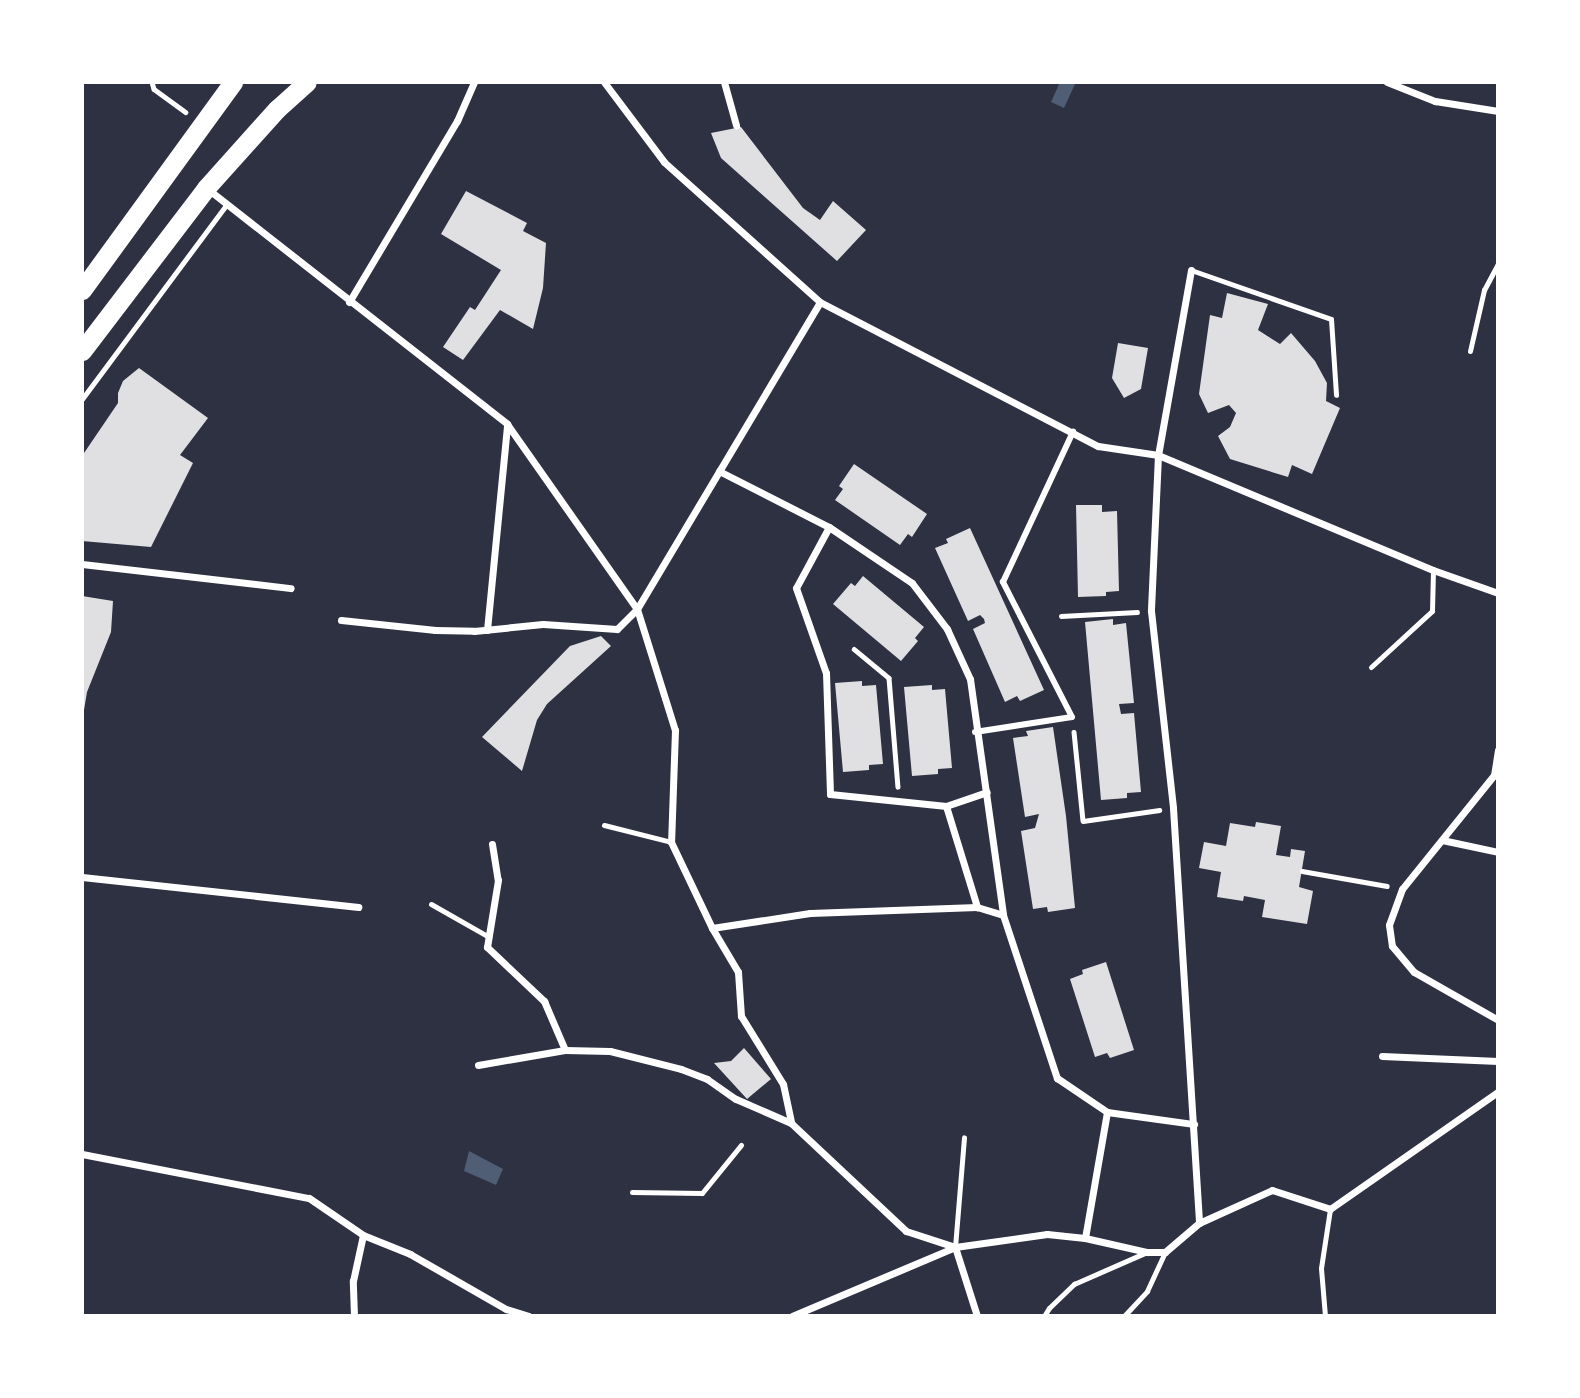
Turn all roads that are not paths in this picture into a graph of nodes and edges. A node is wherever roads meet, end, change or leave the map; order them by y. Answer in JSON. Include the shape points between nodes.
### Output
{"nodes":[{"id":1,"x":233,"y":82,"type":"edge"},
{"id":2,"x":307,"y":82,"type":"edge"},
{"id":3,"x":474,"y":82,"type":"edge"},
{"id":4,"x":604,"y":82,"type":"edge"},
{"id":5,"x":724,"y":82,"type":"edge"},
{"id":6,"x":1387,"y":82,"type":"edge"},
{"id":7,"x":1498,"y":111,"type":"edge"},
{"id":8,"x":736,"y":125,"type":"dead end"},
{"id":9,"x":206,"y":188,"type":"junction"},
{"id":10,"x":227,"y":204,"type":"junction"},
{"id":11,"x":1498,"y":264,"type":"edge"},
{"id":12,"x":1191,"y":270,"type":"joint"},
{"id":13,"x":82,"y":290,"type":"edge"},
{"id":14,"x":349,"y":302,"type":"junction"},
{"id":15,"x":820,"y":302,"type":"junction"},
{"id":16,"x":82,"y":351,"type":"edge"},
{"id":17,"x":1470,"y":351,"type":"dead end"},
{"id":18,"x":1336,"y":395,"type":"dead end"},
{"id":19,"x":82,"y":399,"type":"edge"},
{"id":20,"x":507,"y":424,"type":"junction"},
{"id":21,"x":1073,"y":432,"type":"junction"},
{"id":22,"x":1158,"y":455,"type":"junction"},
{"id":23,"x":719,"y":471,"type":"junction"},
{"id":24,"x":829,"y":527,"type":"junction"},
{"id":25,"x":82,"y":564,"type":"edge"},
{"id":26,"x":1433,"y":570,"type":"junction"},
{"id":27,"x":291,"y":588,"type":"dead end"},
{"id":28,"x":1498,"y":593,"type":"edge"},
{"id":29,"x":638,"y":609,"type":"junction"},
{"id":30,"x":341,"y":620,"type":"dead end"},
{"id":31,"x":488,"y":630,"type":"junction"},
{"id":32,"x":1371,"y":667,"type":"dead end"},
{"id":33,"x":975,"y":732,"type":"junction"},
{"id":34,"x":1498,"y":750,"type":"edge"},
{"id":35,"x":1496,"y":776,"type":"edge"},
{"id":36,"x":987,"y":792,"type":"junction"},
{"id":37,"x":946,"y":806,"type":"junction"},
{"id":38,"x":604,"y":825,"type":"dead end"},
{"id":39,"x":1442,"y":840,"type":"junction"},
{"id":40,"x":671,"y":842,"type":"junction"},
{"id":41,"x":492,"y":844,"type":"dead end"},
{"id":42,"x":1498,"y":852,"type":"edge"},
{"id":43,"x":82,"y":877,"type":"edge"},
{"id":44,"x":430,"y":904,"type":"dead end"},
{"id":45,"x":358,"y":907,"type":"dead end"},
{"id":46,"x":977,"y":907,"type":"junction"},
{"id":47,"x":1003,"y":915,"type":"junction"},
{"id":48,"x":712,"y":928,"type":"junction"},
{"id":49,"x":489,"y":937,"type":"junction"},
{"id":50,"x":1498,"y":1020,"type":"edge"},
{"id":51,"x":565,"y":1050,"type":"junction"},
{"id":52,"x":1382,"y":1056,"type":"dead end"},
{"id":53,"x":1498,"y":1061,"type":"edge"},
{"id":54,"x":478,"y":1065,"type":"dead end"},
{"id":55,"x":1498,"y":1092,"type":"edge"},
{"id":56,"x":1107,"y":1112,"type":"junction"},
{"id":57,"x":791,"y":1123,"type":"junction"},
{"id":58,"x":1194,"y":1124,"type":"junction"},
{"id":59,"x":964,"y":1137,"type":"dead end"},
{"id":60,"x":741,"y":1145,"type":"dead end"},
{"id":61,"x":82,"y":1154,"type":"edge"},
{"id":62,"x":632,"y":1192,"type":"dead end"},
{"id":63,"x":1330,"y":1209,"type":"junction"},
{"id":64,"x":1199,"y":1223,"type":"junction"},
{"id":65,"x":363,"y":1235,"type":"junction"},
{"id":66,"x":1085,"y":1238,"type":"junction"},
{"id":67,"x":955,"y":1247,"type":"junction"},
{"id":68,"x":1147,"y":1252,"type":"junction"},
{"id":69,"x":1165,"y":1252,"type":"junction"},
{"id":70,"x":505,"y":1312,"type":"edge"},
{"id":71,"x":354,"y":1316,"type":"edge"},
{"id":72,"x":528,"y":1316,"type":"edge"},
{"id":73,"x":792,"y":1316,"type":"edge"},
{"id":74,"x":977,"y":1316,"type":"edge"},
{"id":75,"x":1045,"y":1316,"type":"edge"},
{"id":76,"x":1124,"y":1316,"type":"edge"},
{"id":77,"x":1325,"y":1316,"type":"edge"}],
"edges":[{"from":1,"to":13,"type":"highway"},
{"from":2,"to":9,"type":"highway","via":[[276,109]]},
{"from":3,"to":14,"type":"street","via":[[457,121]]},
{"from":4,"to":15,"type":"street","via":[[664,162]]},
{"from":5,"to":8,"type":"street"},
{"from":6,"to":7,"type":"street","via":[[1435,102]]},
{"from":9,"to":10,"type":"street"},
{"from":9,"to":16,"type":"highway"},
{"from":10,"to":14,"type":"street"},
{"from":10,"to":19,"type":"lane"},
{"from":11,"to":17,"type":"lane","via":[[1484,290]]},
{"from":12,"to":18,"type":"lane","via":[[1331,319]]},
{"from":12,"to":22,"type":"street"},
{"from":14,"to":20,"type":"street"},
{"from":15,"to":21,"type":"street"},
{"from":15,"to":23,"type":"street"},
{"from":20,"to":29,"type":"street"},
{"from":20,"to":31,"type":"street"},
{"from":21,"to":22,"type":"street","via":[[1098,446]]},
{"from":21,"to":33,"type":"street","via":[[1003,582],[1072,717]]},
{"from":22,"to":26,"type":"street"},
{"from":22,"to":58,"type":"street","via":[[1151,611],[1173,808]]},
{"from":23,"to":24,"type":"street"},
{"from":23,"to":29,"type":"street"},
{"from":24,"to":33,"type":"street","via":[[912,583],[947,629],[970,679]]},
{"from":24,"to":37,"type":"street","via":[[796,588],[826,673],[830,794]]},
{"from":25,"to":27,"type":"street"},
{"from":26,"to":28,"type":"street"},
{"from":26,"to":32,"type":"lane","via":[[1432,611]]},
{"from":29,"to":31,"type":"street","via":[[617,629],[543,624]]},
{"from":29,"to":40,"type":"street","via":[[676,730]]},
{"from":30,"to":31,"type":"street","via":[[435,630]]},
{"from":33,"to":36,"type":"street"},
{"from":34,"to":35,"type":"street"},
{"from":35,"to":39,"type":"street"},
{"from":36,"to":37,"type":"street"},
{"from":36,"to":47,"type":"street"},
{"from":37,"to":46,"type":"street"},
{"from":38,"to":40,"type":"lane"},
{"from":39,"to":42,"type":"street"},
{"from":39,"to":50,"type":"street","via":[[1402,889],[1389,925],[1392,946],[1414,971]]},
{"from":40,"to":48,"type":"street"},
{"from":41,"to":49,"type":"street","via":[[498,880]]},
{"from":43,"to":45,"type":"street"},
{"from":44,"to":49,"type":"lane"},
{"from":46,"to":47,"type":"street"},
{"from":46,"to":48,"type":"street","via":[[810,913]]},
{"from":47,"to":56,"type":"street","via":[[1056,1078]]},
{"from":48,"to":57,"type":"street","via":[[738,972],[741,1016],[783,1084]]},
{"from":49,"to":51,"type":"street","via":[[487,947],[544,1001]]},
{"from":51,"to":54,"type":"street"},
{"from":51,"to":57,"type":"street","via":[[610,1051],[681,1069]]},
{"from":52,"to":53,"type":"street"},
{"from":55,"to":63,"type":"street"},
{"from":56,"to":58,"type":"street"},
{"from":56,"to":66,"type":"street"},
{"from":57,"to":67,"type":"street","via":[[906,1231]]},
{"from":58,"to":64,"type":"street"},
{"from":59,"to":67,"type":"lane"},
{"from":60,"to":62,"type":"lane","via":[[702,1193]]},
{"from":61,"to":65,"type":"street","via":[[309,1198]]},
{"from":63,"to":64,"type":"street","via":[[1272,1189]]},
{"from":63,"to":77,"type":"lane","via":[[1321,1268]]},
{"from":64,"to":69,"type":"street"},
{"from":65,"to":70,"type":"street","via":[[410,1254]]},
{"from":65,"to":71,"type":"street","via":[[353,1281]]},
{"from":66,"to":67,"type":"street","via":[[1047,1234]]},
{"from":66,"to":68,"type":"street"},
{"from":67,"to":73,"type":"street"},
{"from":67,"to":74,"type":"street"},
{"from":68,"to":69,"type":"street"},
{"from":68,"to":75,"type":"lane","via":[[1074,1284]]},
{"from":69,"to":76,"type":"lane","via":[[1147,1291]]},
{"from":70,"to":72,"type":"street"}]}
